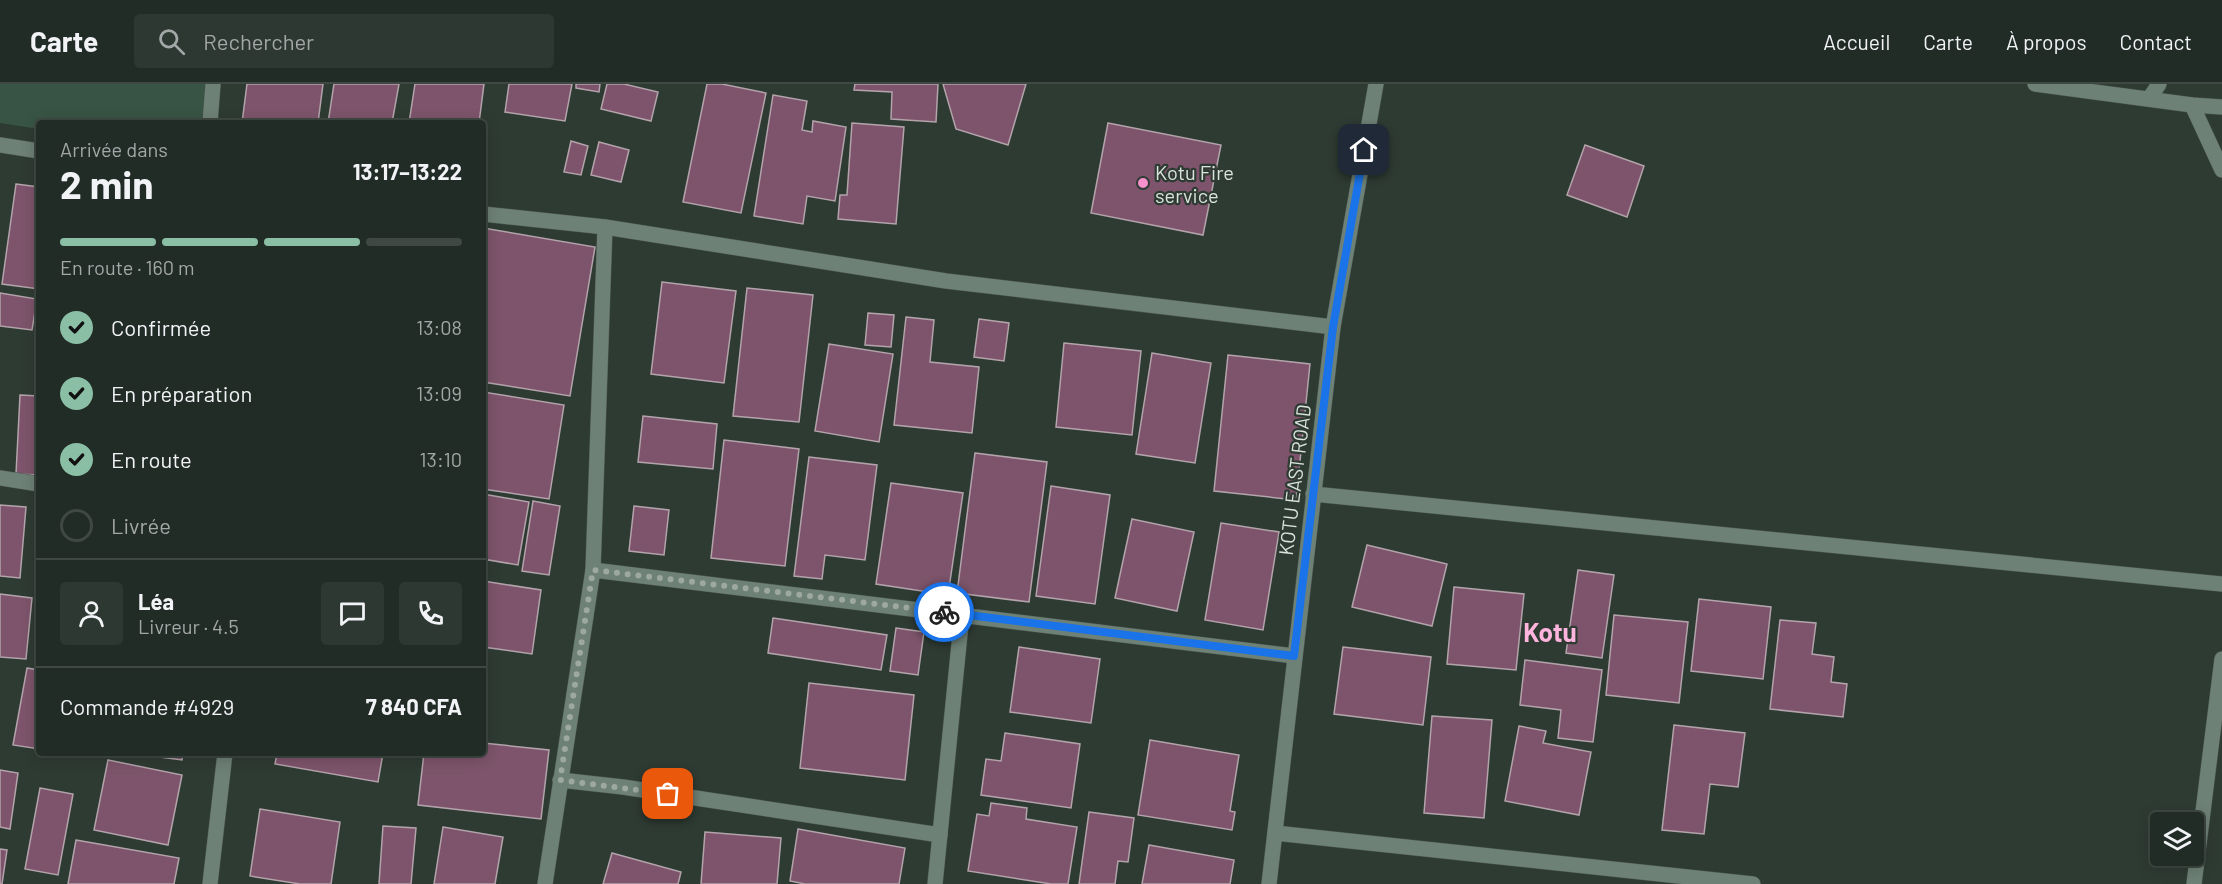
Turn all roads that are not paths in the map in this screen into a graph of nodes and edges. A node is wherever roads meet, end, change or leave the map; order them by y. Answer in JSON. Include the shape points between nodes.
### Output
{"nodes":[{"id":1,"x":213,"y":84,"type":"edge"},
{"id":2,"x":1376,"y":84,"type":"edge"},
{"id":3,"x":2035,"y":84,"type":"edge"},
{"id":4,"x":2159,"y":84,"type":"edge"},
{"id":5,"x":2149,"y":99,"type":"junction"},
{"id":6,"x":2192,"y":105,"type":"junction"},
{"id":7,"x":2222,"y":107,"type":"edge"},
{"id":8,"x":210,"y":120,"type":"edge"},
{"id":9,"x":0,"y":145,"type":"edge"},
{"id":10,"x":36,"y":151,"type":"edge"},
{"id":11,"x":2222,"y":170,"type":"edge"},
{"id":12,"x":486,"y":214,"type":"edge"},
{"id":13,"x":605,"y":227,"type":"junction"},
{"id":14,"x":1333,"y":327,"type":"junction"},
{"id":15,"x":0,"y":478,"type":"edge"},
{"id":16,"x":36,"y":484,"type":"edge"},
{"id":17,"x":1313,"y":494,"type":"junction"},
{"id":18,"x":593,"y":570,"type":"junction"},
{"id":19,"x":2222,"y":584,"type":"edge"},
{"id":20,"x":962,"y":614,"type":"junction"},
{"id":21,"x":1294,"y":656,"type":"junction"},
{"id":22,"x":2222,"y":659,"type":"edge"},
{"id":23,"x":225,"y":756,"type":"edge"},
{"id":24,"x":560,"y":780,"type":"junction"},
{"id":25,"x":1275,"y":833,"type":"junction"},
{"id":26,"x":939,"y":835,"type":"junction"},
{"id":27,"x":210,"y":884,"type":"edge"},
{"id":28,"x":545,"y":884,"type":"edge"},
{"id":29,"x":935,"y":884,"type":"edge"},
{"id":30,"x":1269,"y":884,"type":"edge"},
{"id":31,"x":1753,"y":884,"type":"edge"},
{"id":32,"x":2194,"y":884,"type":"edge"}],
"edges":[{"from":1,"to":8,"type":"street"},
{"from":2,"to":14,"type":"street","name":"KOTU EAST ROAD"},
{"from":3,"to":5,"type":"street"},
{"from":4,"to":5,"type":"street"},
{"from":5,"to":6,"type":"street"},
{"from":6,"to":7,"type":"street"},
{"from":6,"to":11,"type":"street"},
{"from":9,"to":10,"type":"street"},
{"from":12,"to":13,"type":"street"},
{"from":13,"to":14,"type":"street","via":[[946,280]]},
{"from":13,"to":18,"type":"street"},
{"from":14,"to":17,"type":"street","name":"KOTU EAST ROAD"},
{"from":15,"to":16,"type":"street"},
{"from":17,"to":19,"type":"street"},
{"from":17,"to":21,"type":"street","name":"KOTU EAST ROAD"},
{"from":18,"to":20,"type":"street"},
{"from":18,"to":24,"type":"street"},
{"from":20,"to":21,"type":"street"},
{"from":20,"to":26,"type":"street"},
{"from":21,"to":25,"type":"street","name":"KOTU EAST ROAD"},
{"from":22,"to":32,"type":"street"},
{"from":23,"to":27,"type":"street"},
{"from":24,"to":26,"type":"street"},
{"from":24,"to":28,"type":"street"},
{"from":25,"to":30,"type":"street","name":"KOTU EAST ROAD"},
{"from":25,"to":31,"type":"street"},
{"from":26,"to":29,"type":"street"}]}
